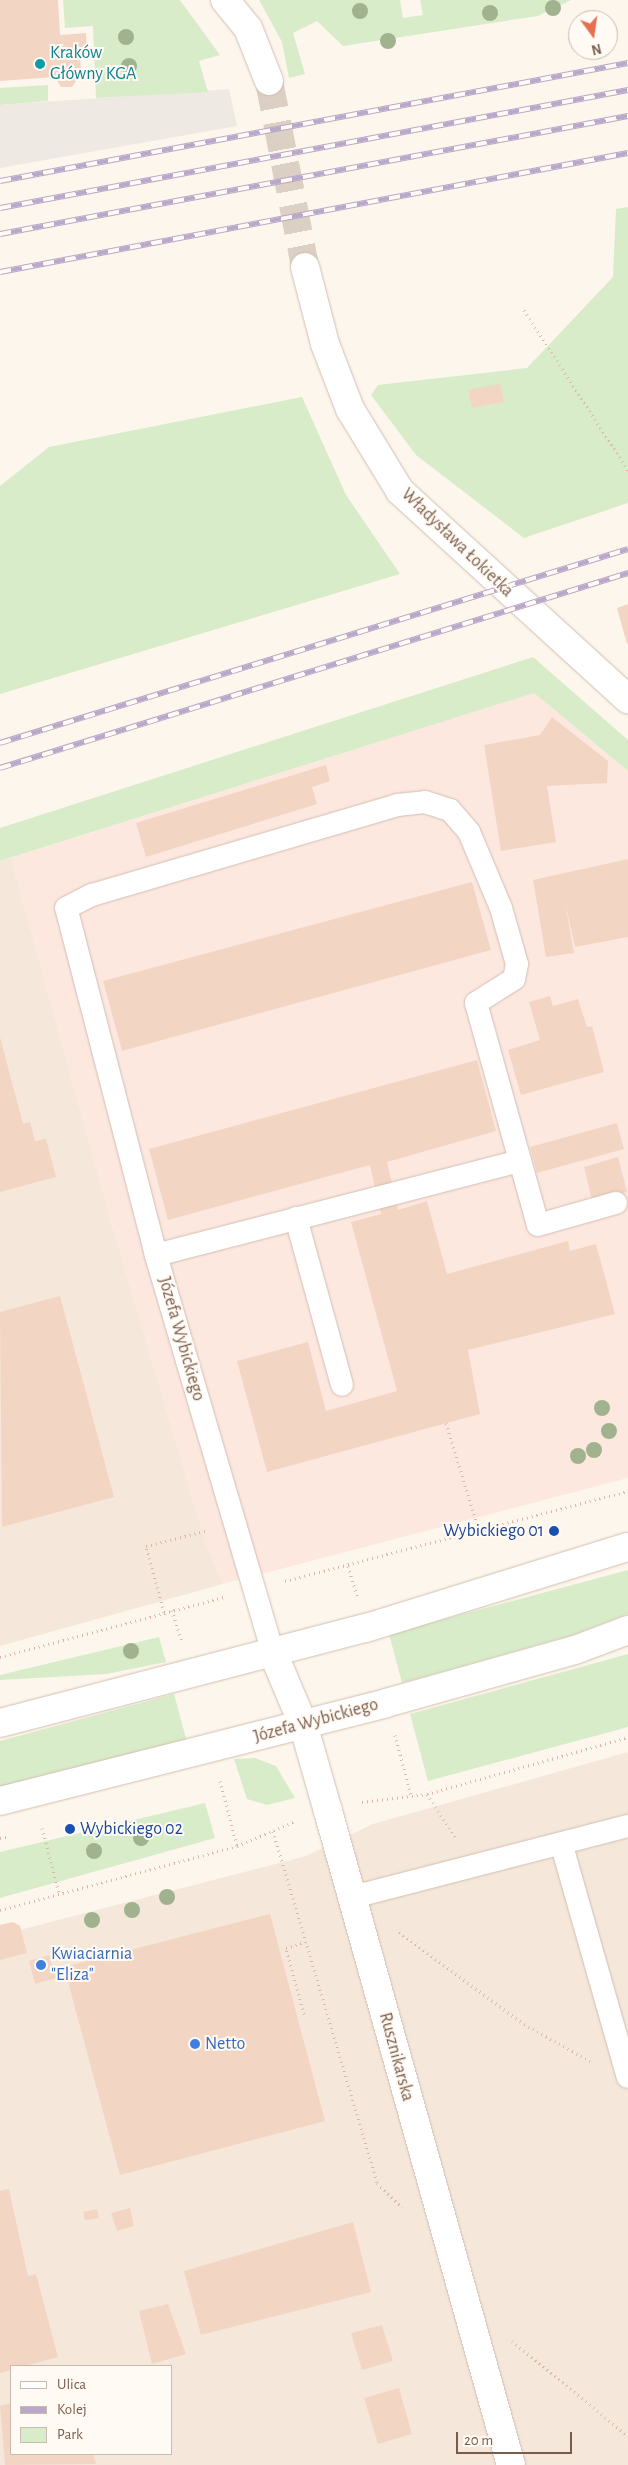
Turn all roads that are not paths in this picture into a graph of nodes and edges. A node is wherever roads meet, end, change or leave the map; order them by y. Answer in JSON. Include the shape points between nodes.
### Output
{"nodes":[{"id":1,"x":225,"y":0,"type":"edge"},
{"id":2,"x":269,"y":81,"type":"tunnel mouth"},
{"id":3,"x":305,"y":267,"type":"tunnel mouth"},
{"id":4,"x":628,"y":699,"type":"edge"},
{"id":5,"x":520,"y":1161,"type":"junction"},
{"id":6,"x":616,"y":1203,"type":"dead end"},
{"id":7,"x":296,"y":1218,"type":"junction"},
{"id":8,"x":156,"y":1255,"type":"junction"},
{"id":9,"x":342,"y":1385,"type":"dead end"},
{"id":10,"x":628,"y":1547,"type":"edge"},
{"id":11,"x":628,"y":1630,"type":"edge"},
{"id":12,"x":273,"y":1653,"type":"junction"},
{"id":13,"x":0,"y":1723,"type":"edge"},
{"id":14,"x":303,"y":1724,"type":"junction"},
{"id":15,"x":0,"y":1801,"type":"edge"},
{"id":16,"x":628,"y":1826,"type":"edge"},
{"id":17,"x":562,"y":1846,"type":"junction"},
{"id":18,"x":353,"y":1897,"type":"junction"},
{"id":19,"x":628,"y":2077,"type":"edge"},
{"id":20,"x":510,"y":2465,"type":"edge"}],
"edges":[{"from":1,"to":2,"type":"street","via":[[248,28]]},
{"from":3,"to":4,"type":"street","name":"Władysława Łokietka","via":[[325,344],[350,409],[400,491]]},
{"from":5,"to":6,"type":"lane","via":[[538,1225]]},
{"from":5,"to":7,"type":"lane"},
{"from":5,"to":8,"type":"lane","name":"Józefa Wybickiego","via":[[476,1003],[514,979],[517,964],[501,908],[469,832],[450,810],[425,802],[397,805],[92,895],[66,908]]},
{"from":7,"to":8,"type":"lane"},
{"from":7,"to":9,"type":"lane"},
{"from":8,"to":12,"type":"lane","name":"Józefa Wybickiego"},
{"from":10,"to":12,"type":"street"},
{"from":11,"to":14,"type":"street","name":"Józefa Wybickiego","via":[[575,1650]]},
{"from":12,"to":13,"type":"street"},
{"from":12,"to":14,"type":"street","name":"Rusznikarska"},
{"from":14,"to":15,"type":"street","name":"Józefa Wybickiego"},
{"from":14,"to":18,"type":"street","name":"Rusznikarska"},
{"from":16,"to":17,"type":"lane"},
{"from":17,"to":18,"type":"lane"},
{"from":17,"to":19,"type":"lane"},
{"from":18,"to":20,"type":"street","name":"Rusznikarska"}]}
